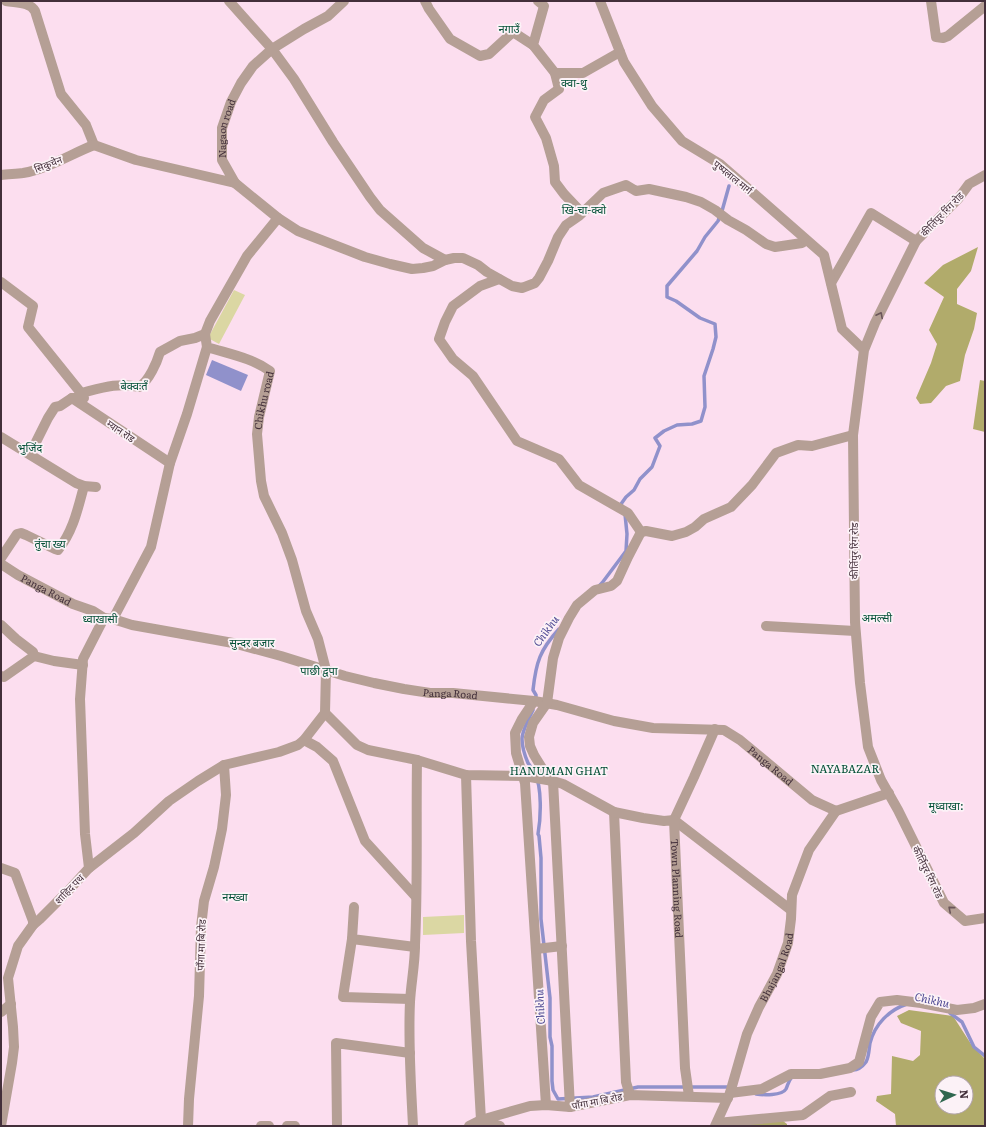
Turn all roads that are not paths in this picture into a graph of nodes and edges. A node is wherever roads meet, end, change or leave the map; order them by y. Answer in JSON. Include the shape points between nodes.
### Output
{"nodes":[{"id":1,"x":6,"y":1,"type":"edge"},
{"id":2,"x":229,"y":1,"type":"edge"},
{"id":3,"x":344,"y":1,"type":"edge"},
{"id":4,"x":424,"y":1,"type":"edge"},
{"id":5,"x":600,"y":1,"type":"edge"},
{"id":6,"x":931,"y":1,"type":"edge"},
{"id":7,"x":541,"y":4,"type":"edge"},
{"id":8,"x":985,"y":6,"type":"edge"},
{"id":9,"x":533,"y":45,"type":"junction"},
{"id":10,"x":272,"y":49,"type":"junction"},
{"id":11,"x":620,"y":52,"type":"junction"},
{"id":12,"x":555,"y":73,"type":"junction"},
{"id":13,"x":94,"y":145,"type":"junction"},
{"id":14,"x":1,"y":175,"type":"edge"},
{"id":15,"x":985,"y":175,"type":"edge"},
{"id":16,"x":235,"y":183,"type":"junction"},
{"id":17,"x":581,"y":212,"type":"junction"},
{"id":18,"x":278,"y":218,"type":"junction"},
{"id":19,"x":806,"y":240,"type":"junction"},
{"id":20,"x":916,"y":241,"type":"junction"},
{"id":21,"x":445,"y":260,"type":"junction"},
{"id":22,"x":499,"y":279,"type":"junction"},
{"id":23,"x":1,"y":282,"type":"edge"},
{"id":24,"x":831,"y":283,"type":"junction"},
{"id":25,"x":205,"y":334,"type":"junction"},
{"id":26,"x":207,"y":347,"type":"junction"},
{"id":27,"x":864,"y":350,"type":"junction"},
{"id":28,"x":81,"y":393,"type":"junction"},
{"id":29,"x":72,"y":398,"type":"junction"},
{"id":30,"x":853,"y":435,"type":"junction"},
{"id":31,"x":1,"y":437,"type":"edge"},
{"id":32,"x":30,"y":454,"type":"junction"},
{"id":33,"x":170,"y":463,"type":"junction"},
{"id":34,"x":84,"y":486,"type":"junction"},
{"id":35,"x":96,"y":487,"type":"dead end"},
{"id":36,"x":641,"y":532,"type":"junction"},
{"id":37,"x":1,"y":558,"type":"edge"},
{"id":38,"x":1,"y":564,"type":"edge"},
{"id":39,"x":109,"y":618,"type":"junction"},
{"id":40,"x":1,"y":625,"type":"edge"},
{"id":41,"x":766,"y":626,"type":"dead end"},
{"id":42,"x":855,"y":631,"type":"junction"},
{"id":43,"x":34,"y":656,"type":"junction"},
{"id":44,"x":83,"y":665,"type":"junction"},
{"id":45,"x":326,"y":670,"type":"junction"},
{"id":46,"x":1,"y":676,"type":"edge"},
{"id":47,"x":542,"y":702,"type":"junction"},
{"id":48,"x":325,"y":713,"type":"junction"},
{"id":49,"x":715,"y":729,"type":"junction"},
{"id":50,"x":304,"y":740,"type":"junction"},
{"id":51,"x":417,"y":760,"type":"junction"},
{"id":52,"x":224,"y":765,"type":"junction"},
{"id":53,"x":466,"y":775,"type":"junction"},
{"id":54,"x":524,"y":776,"type":"junction"},
{"id":55,"x":548,"y":780,"type":"junction"},
{"id":56,"x":889,"y":793,"type":"junction"},
{"id":57,"x":836,"y":811,"type":"junction"},
{"id":58,"x":614,"y":812,"type":"junction"},
{"id":59,"x":674,"y":820,"type":"junction"},
{"id":60,"x":1,"y":868,"type":"edge"},
{"id":61,"x":89,"y":868,"type":"junction"},
{"id":62,"x":416,"y":897,"type":"junction"},
{"id":63,"x":354,"y":907,"type":"dead end"},
{"id":64,"x":791,"y":910,"type":"junction"},
{"id":65,"x":985,"y":918,"type":"edge"},
{"id":66,"x":33,"y":925,"type":"junction"},
{"id":67,"x":352,"y":940,"type":"junction"},
{"id":68,"x":562,"y":946,"type":"junction"},
{"id":69,"x":415,"y":947,"type":"junction"},
{"id":70,"x":536,"y":949,"type":"junction"},
{"id":71,"x":410,"y":999,"type":"junction"},
{"id":72,"x":10,"y":1004,"type":"junction"},
{"id":73,"x":985,"y":1004,"type":"edge"},
{"id":74,"x":1,"y":1012,"type":"edge"},
{"id":75,"x":410,"y":1053,"type":"junction"},
{"id":76,"x":851,"y":1092,"type":"dead end"},
{"id":77,"x":630,"y":1095,"type":"junction"},
{"id":78,"x":729,"y":1095,"type":"junction"},
{"id":79,"x":689,"y":1096,"type":"junction"},
{"id":80,"x":546,"y":1105,"type":"junction"},
{"id":81,"x":570,"y":1107,"type":"junction"},
{"id":82,"x":481,"y":1120,"type":"junction"},
{"id":83,"x":716,"y":1124,"type":"edge"},
{"id":84,"x":1,"y":1126,"type":"edge"},
{"id":85,"x":188,"y":1126,"type":"edge"},
{"id":86,"x":261,"y":1126,"type":"edge"},
{"id":87,"x":269,"y":1126,"type":"edge"},
{"id":88,"x":287,"y":1126,"type":"edge"},
{"id":89,"x":295,"y":1126,"type":"edge"},
{"id":90,"x":337,"y":1126,"type":"edge"},
{"id":91,"x":413,"y":1126,"type":"edge"},
{"id":92,"x":469,"y":1126,"type":"edge"},
{"id":93,"x":500,"y":1126,"type":"edge"}],
"edges":[{"from":1,"to":13,"type":"street","via":[[27,4],[36,11],[61,94],[86,125]]},
{"from":2,"to":10,"type":"street"},
{"from":3,"to":10,"type":"street","name":"Nagaon road","via":[[328,16]]},
{"from":4,"to":9,"type":"street","via":[[450,39],[480,56],[489,54],[513,32]]},
{"from":5,"to":11,"type":"street","name":"पुष्पलाल मार्ग"},
{"from":6,"to":8,"type":"street","via":[[936,37],[943,38]]},
{"from":7,"to":9,"type":"street"},
{"from":9,"to":12,"type":"street"},
{"from":10,"to":16,"type":"street","name":"Nagaon road","via":[[253,66],[241,83],[222,128],[222,160]]},
{"from":10,"to":21,"type":"street","via":[[380,210],[423,248]]},
{"from":11,"to":12,"type":"street","via":[[583,73]]},
{"from":11,"to":19,"type":"street","name":"पुष्पलाल मार्ग","via":[[652,106],[682,141],[720,164]]},
{"from":12,"to":17,"type":"street","via":[[559,89],[544,100],[535,117],[546,138],[554,166],[555,182]]},
{"from":13,"to":14,"type":"street","name":"सिकुचेन","via":[[24,173]]},
{"from":13,"to":16,"type":"street","via":[[136,160]]},
{"from":15,"to":20,"type":"street","name":"कीर्तिपुर रिंग रोड","via":[[969,184],[958,199]]},
{"from":16,"to":18,"type":"street"},
{"from":17,"to":19,"type":"street","via":[[603,193],[626,185],[636,191],[649,189],[701,202],[766,244],[775,247],[802,244]]},
{"from":17,"to":22,"type":"street","via":[[566,225],[558,237],[535,283],[522,288]]},
{"from":18,"to":21,"type":"street","via":[[298,231],[390,264],[412,269],[433,266]]},
{"from":18,"to":25,"type":"street","via":[[247,256]]},
{"from":19,"to":24,"type":"street","name":"पुष्पलाल मार्ग","via":[[824,255]]},
{"from":20,"to":24,"type":"street","via":[[871,213]]},
{"from":27,"to":20,"type":"street","name":"कीर्तिपुर रिंग रोड","one_way":true},
{"from":21,"to":22,"type":"street","via":[[463,258]]},
{"from":22,"to":36,"type":"street","via":[[480,286],[453,306],[439,338],[454,360],[474,376],[517,441],[559,459],[579,485],[628,513]]},
{"from":23,"to":28,"type":"street","via":[[33,306],[28,326]]},
{"from":24,"to":27,"type":"street","name":"पुष्पलाल मार्ग","via":[[842,330]]},
{"from":25,"to":26,"type":"street"},
{"from":25,"to":28,"type":"street","via":[[180,341],[160,352],[151,372],[139,387],[128,384],[112,385]]},
{"from":26,"to":33,"type":"street","name":"शाहिद पथ"},
{"from":26,"to":45,"type":"street","name":"Chikhu road","via":[[250,360],[270,372],[257,434],[260,481],[292,560]]},
{"from":27,"to":30,"type":"street","name":"कीर्तिपुर रिंग रोड"},
{"from":28,"to":29,"type":"street","via":[[84,398]]},
{"from":29,"to":32,"type":"street","via":[[53,410]]},
{"from":29,"to":33,"type":"street","name":"म्यान रोड"},
{"from":30,"to":36,"type":"street","via":[[812,446],[798,445],[776,453],[752,485],[731,507],[704,519],[686,532],[672,536]]},
{"from":30,"to":42,"type":"street","name":"कीर्तिपुर रिंग रोड"},
{"from":31,"to":32,"type":"street"},
{"from":32,"to":34,"type":"street"},
{"from":33,"to":39,"type":"street","name":"शाहिद पथ","via":[[151,547]]},
{"from":34,"to":35,"type":"street"},
{"from":34,"to":37,"type":"street","via":[[77,513],[67,537],[58,550],[21,533],[17,534]]},
{"from":36,"to":47,"type":"street","via":[[618,581],[611,586],[595,590],[577,605],[569,618],[559,638]]},
{"from":38,"to":39,"type":"street","name":"Panga Road","via":[[73,604]]},
{"from":39,"to":44,"type":"street","name":"शाहिद पथ","via":[[94,637]]},
{"from":39,"to":45,"type":"street","name":"Panga Road","via":[[132,625],[232,643]]},
{"from":40,"to":43,"type":"street","via":[[33,652]]},
{"from":41,"to":42,"type":"street"},
{"from":42,"to":56,"type":"street","name":"कीर्तिपुर रिंग रोड","via":[[868,747]]},
{"from":43,"to":44,"type":"street"},
{"from":43,"to":46,"type":"street","via":[[4,677]]},
{"from":44,"to":61,"type":"street","name":"शाहिद पथ","via":[[80,699],[85,834]]},
{"from":45,"to":47,"type":"street","name":"Panga Road","via":[[430,693]]},
{"from":45,"to":48,"type":"street"},
{"from":47,"to":49,"type":"street","name":"Panga Road","via":[[614,721],[653,728]]},
{"from":47,"to":54,"type":"street","via":[[522,719],[515,733],[516,753]]},
{"from":47,"to":55,"type":"street","via":[[529,736],[530,746]]},
{"from":48,"to":50,"type":"street"},
{"from":48,"to":51,"type":"street","via":[[357,745],[368,750]]},
{"from":49,"to":57,"type":"street","name":"Panga Road","via":[[724,730],[740,740],[812,800]]},
{"from":49,"to":59,"type":"street"},
{"from":50,"to":52,"type":"street","via":[[279,752]]},
{"from":50,"to":62,"type":"street","via":[[333,761],[365,841]]},
{"from":51,"to":53,"type":"street"},
{"from":51,"to":62,"type":"street"},
{"from":52,"to":61,"type":"street","via":[[169,801],[134,833]]},
{"from":52,"to":85,"type":"street","name":"पाँगा मा बि रोड","via":[[226,795],[222,829],[204,901],[201,927],[199,996]]},
{"from":53,"to":54,"type":"street"},
{"from":53,"to":82,"type":"street","via":[[471,941]]},
{"from":54,"to":55,"type":"street"},
{"from":54,"to":70,"type":"street"},
{"from":55,"to":58,"type":"street","via":[[563,784]]},
{"from":55,"to":68,"type":"street"},
{"from":56,"to":57,"type":"street"},
{"from":65,"to":56,"type":"street","name":"कीर्तिपुर रिंग रोड","one_way":true,"via":[[965,921],[944,903]]},
{"from":57,"to":64,"type":"street","name":"Bhajangal Road","via":[[809,850],[792,895]]},
{"from":58,"to":59,"type":"street","via":[[664,821]]},
{"from":58,"to":77,"type":"street","via":[[626,1082]]},
{"from":59,"to":64,"type":"street"},
{"from":59,"to":79,"type":"street","name":"Town Planning Road","via":[[685,1068]]},
{"from":60,"to":66,"type":"street","via":[[15,873]]},
{"from":61,"to":66,"type":"street","name":"शाहिद पथ"},
{"from":62,"to":69,"type":"street"},
{"from":63,"to":67,"type":"street"},
{"from":64,"to":78,"type":"street","name":"Bhajangal Road","via":[[788,943],[777,974],[748,1034]]},
{"from":66,"to":72,"type":"street","name":"शाहिद पथ","via":[[18,946],[8,978]]},
{"from":67,"to":69,"type":"street"},
{"from":67,"to":71,"type":"street","via":[[343,997]]},
{"from":68,"to":70,"type":"street"},
{"from":68,"to":81,"type":"street"},
{"from":69,"to":71,"type":"street"},
{"from":70,"to":80,"type":"street"},
{"from":71,"to":75,"type":"street"},
{"from":72,"to":74,"type":"street"},
{"from":72,"to":84,"type":"street","name":"शाहिद पथ","via":[[14,1046]]},
{"from":73,"to":78,"type":"street","name":"पाँगा मा बि रोड","via":[[957,1010],[897,1000],[880,1002],[872,1017],[859,1062],[850,1068],[820,1074],[791,1074],[762,1089]]},
{"from":75,"to":90,"type":"street","via":[[336,1043]]},
{"from":75,"to":91,"type":"street"},
{"from":76,"to":83,"type":"street","via":[[830,1096],[803,1115]]},
{"from":77,"to":79,"type":"street","name":"पाँगा मा बि रोड"},
{"from":77,"to":81,"type":"street","name":"पाँगा मा बि रोड"},
{"from":78,"to":79,"type":"street","name":"पाँगा मा बि रोड"},
{"from":78,"to":83,"type":"street","name":"Bhajangal Road"},
{"from":80,"to":81,"type":"street","name":"पाँगा मा बि रोड"},
{"from":80,"to":82,"type":"street","name":"पाँगा मा बि रोड","via":[[530,1106]]},
{"from":82,"to":92,"type":"street","name":"पाँगा मा बि रोड"},
{"from":82,"to":93,"type":"street"},
{"from":86,"to":87,"type":"street"},
{"from":88,"to":89,"type":"street"}]}
